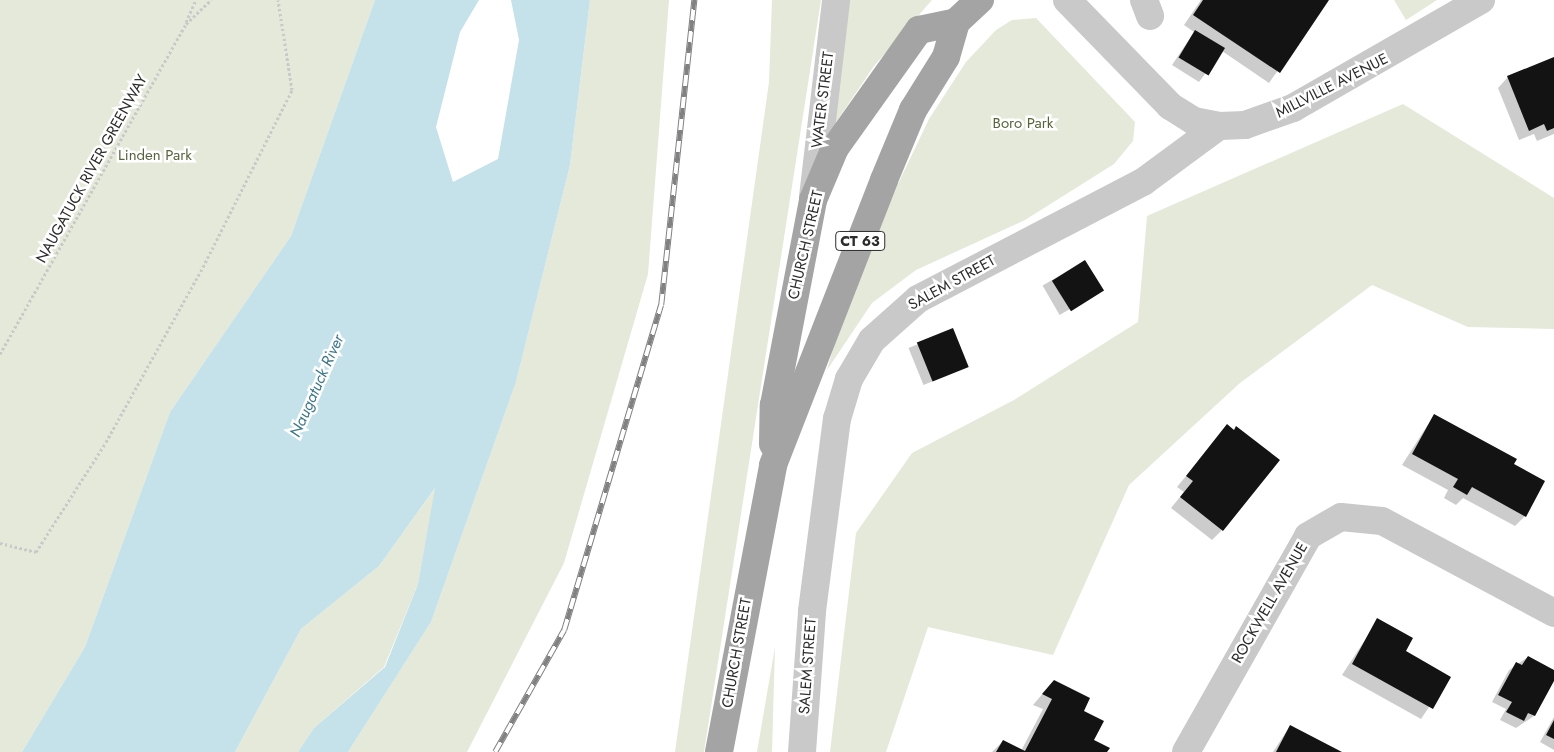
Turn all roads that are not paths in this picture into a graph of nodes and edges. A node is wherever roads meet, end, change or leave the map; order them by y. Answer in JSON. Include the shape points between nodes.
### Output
{"nodes":[{"id":1,"x":836,"y":0,"type":"edge"},
{"id":2,"x":980,"y":0,"type":"edge"},
{"id":3,"x":1067,"y":0,"type":"edge"},
{"id":4,"x":1481,"y":0,"type":"edge"},
{"id":5,"x":956,"y":22,"type":"junction"},
{"id":6,"x":1219,"y":126,"type":"junction"},
{"id":7,"x":813,"y":200,"type":"junction"},
{"id":8,"x":772,"y":465,"type":"junction"},
{"id":9,"x":1554,"y":612,"type":"edge"},
{"id":10,"x":719,"y":752,"type":"edge"},
{"id":11,"x":802,"y":752,"type":"edge"},
{"id":12,"x":1186,"y":752,"type":"edge"}],
"edges":[{"from":1,"to":7,"type":"street","name":"WATER STREET"},
{"from":2,"to":5,"type":"main road","name":"CHURCH STREET"},
{"from":3,"to":6,"type":"street","name":"MILLVILLE AVENUE","via":[[1170,106],[1194,121]]},
{"from":4,"to":6,"type":"street","name":"MILLVILLE AVENUE","via":[[1293,108],[1245,125]]},
{"from":5,"to":7,"type":"main road","name":"CHURCH STREET","via":[[920,30],[899,54],[834,148]]},
{"from":5,"to":8,"type":"main road","name":"CHURCH STREET","number":"CT 63","via":[[946,57],[913,110]]},
{"from":6,"to":11,"type":"street","name":"SALEM STREET","via":[[1143,182],[918,299],[872,340],[850,379],[837,420],[812,611]]},
{"from":7,"to":8,"type":"main road","name":"CHURCH STREET","via":[[774,405]]},
{"from":8,"to":10,"type":"main road","name":"CHURCH STREET","number":"CT 63"},
{"from":9,"to":12,"type":"street","name":"ROCKWELL AVENUE","via":[[1382,520],[1342,517],[1308,536]]}]}
